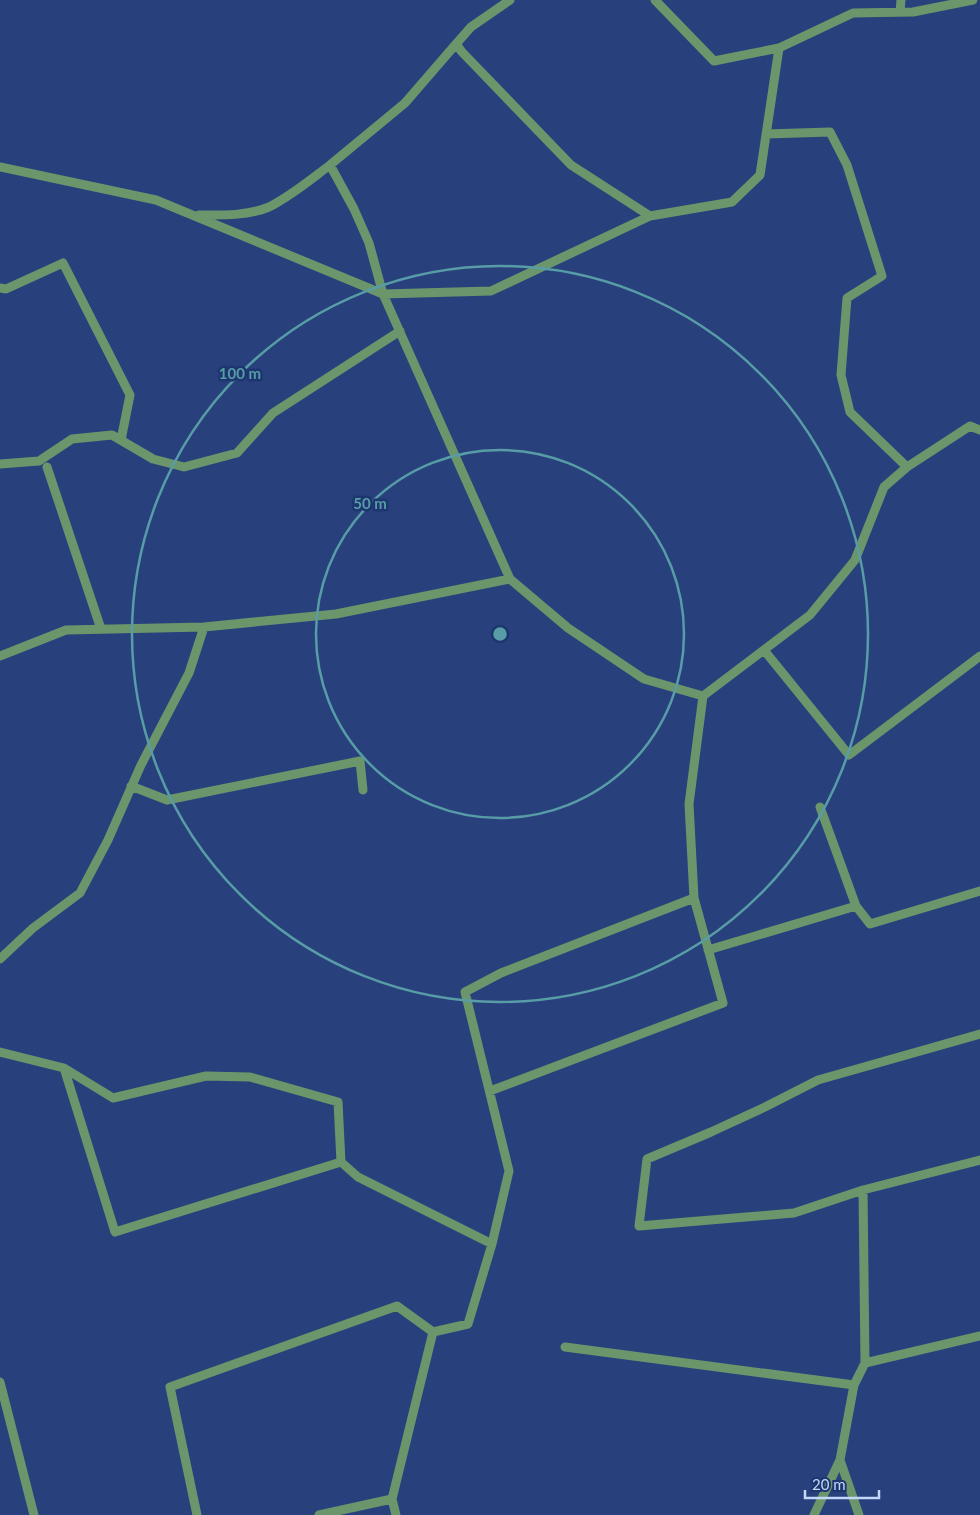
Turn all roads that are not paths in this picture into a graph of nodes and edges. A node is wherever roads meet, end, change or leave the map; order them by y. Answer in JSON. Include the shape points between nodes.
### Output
{"nodes":[{"id":1,"x":510,"y":0,"type":"edge"},
{"id":2,"x":655,"y":0,"type":"edge"},
{"id":3,"x":901,"y":0,"type":"edge"},
{"id":4,"x":973,"y":0,"type":"edge"},
{"id":5,"x":900,"y":12,"type":"junction"},
{"id":6,"x":456,"y":44,"type":"junction"},
{"id":7,"x":779,"y":48,"type":"junction"},
{"id":8,"x":766,"y":134,"type":"junction"},
{"id":9,"x":330,"y":165,"type":"junction"},
{"id":10,"x":0,"y":167,"type":"edge"},
{"id":11,"x":194,"y":215,"type":"junction"},
{"id":12,"x":650,"y":216,"type":"junction"},
{"id":13,"x":0,"y":288,"type":"edge"},
{"id":14,"x":383,"y":294,"type":"junction"},
{"id":15,"x":400,"y":331,"type":"junction"},
{"id":16,"x":980,"y":430,"type":"edge"},
{"id":17,"x":121,"y":440,"type":"junction"},
{"id":18,"x":0,"y":464,"type":"edge"},
{"id":19,"x":47,"y":467,"type":"dead end"},
{"id":20,"x":908,"y":467,"type":"junction"},
{"id":21,"x":510,"y":579,"type":"junction"},
{"id":22,"x":204,"y":627,"type":"junction"},
{"id":23,"x":101,"y":629,"type":"junction"},
{"id":24,"x":764,"y":650,"type":"junction"},
{"id":25,"x":0,"y":656,"type":"edge"},
{"id":26,"x":980,"y":656,"type":"edge"},
{"id":27,"x":703,"y":696,"type":"junction"},
{"id":28,"x":131,"y":786,"type":"junction"},
{"id":29,"x":362,"y":790,"type":"dead end"},
{"id":30,"x":820,"y":807,"type":"dead end"},
{"id":31,"x":980,"y":892,"type":"edge"},
{"id":32,"x":694,"y":898,"type":"junction"},
{"id":33,"x":856,"y":906,"type":"junction"},
{"id":34,"x":9,"y":950,"type":"junction"},
{"id":35,"x":708,"y":950,"type":"junction"},
{"id":36,"x":0,"y":953,"type":"edge"},
{"id":37,"x":0,"y":959,"type":"edge"},
{"id":38,"x":980,"y":1034,"type":"edge"},
{"id":39,"x":0,"y":1052,"type":"edge"},
{"id":40,"x":64,"y":1068,"type":"junction"},
{"id":41,"x":490,"y":1091,"type":"junction"},
{"id":42,"x":980,"y":1160,"type":"edge"},
{"id":43,"x":340,"y":1162,"type":"junction"},
{"id":44,"x":863,"y":1190,"type":"junction"},
{"id":45,"x":492,"y":1244,"type":"junction"},
{"id":46,"x":433,"y":1332,"type":"junction"},
{"id":47,"x":980,"y":1336,"type":"edge"},
{"id":48,"x":565,"y":1347,"type":"dead end"},
{"id":49,"x":865,"y":1363,"type":"junction"},
{"id":50,"x":0,"y":1382,"type":"edge"},
{"id":51,"x":854,"y":1385,"type":"junction"},
{"id":52,"x":840,"y":1460,"type":"junction"},
{"id":53,"x":392,"y":1499,"type":"junction"},
{"id":54,"x":34,"y":1515,"type":"edge"},
{"id":55,"x":197,"y":1515,"type":"edge"},
{"id":56,"x":319,"y":1515,"type":"edge"},
{"id":57,"x":396,"y":1515,"type":"edge"},
{"id":58,"x":814,"y":1515,"type":"edge"},
{"id":59,"x":859,"y":1515,"type":"edge"}],
"edges":[{"from":1,"to":6,"type":"street","via":[[471,27]]},
{"from":2,"to":7,"type":"street","via":[[714,61]]},
{"from":3,"to":5,"type":"street"},
{"from":4,"to":5,"type":"street"},
{"from":5,"to":7,"type":"street","via":[[853,13]]},
{"from":6,"to":9,"type":"street","via":[[405,104]]},
{"from":6,"to":12,"type":"street","via":[[572,165]]},
{"from":7,"to":8,"type":"street"},
{"from":8,"to":12,"type":"street","via":[[760,175],[732,202]]},
{"from":8,"to":20,"type":"street","via":[[830,132],[848,165],[882,276],[847,298],[841,375],[850,412]]},
{"from":9,"to":11,"type":"street","via":[[267,208],[237,214]]},
{"from":9,"to":14,"type":"street","via":[[369,243]]},
{"from":10,"to":11,"type":"street","via":[[156,200]]},
{"from":11,"to":14,"type":"street"},
{"from":12,"to":14,"type":"street","via":[[491,291]]},
{"from":13,"to":17,"type":"street","via":[[6,289],[63,263],[130,395]]},
{"from":14,"to":15,"type":"street"},
{"from":15,"to":17,"type":"street","via":[[273,413],[237,453],[184,468],[153,459]]},
{"from":15,"to":21,"type":"street"},
{"from":16,"to":20,"type":"street","via":[[970,426]]},
{"from":17,"to":18,"type":"street","via":[[112,435],[72,439],[39,461]]},
{"from":19,"to":23,"type":"street"},
{"from":20,"to":24,"type":"street","via":[[884,487],[855,560],[810,615]]},
{"from":21,"to":22,"type":"street","via":[[336,614]]},
{"from":21,"to":27,"type":"street","via":[[568,628],[644,679]]},
{"from":22,"to":23,"type":"street"},
{"from":22,"to":28,"type":"street","via":[[189,673]]},
{"from":23,"to":25,"type":"street","via":[[66,630]]},
{"from":24,"to":26,"type":"street","via":[[849,755]]},
{"from":24,"to":27,"type":"street"},
{"from":27,"to":32,"type":"street","via":[[689,804]]},
{"from":28,"to":29,"type":"street","via":[[167,800],[360,761]]},
{"from":28,"to":34,"type":"street","via":[[80,893]]},
{"from":30,"to":33,"type":"street"},
{"from":31,"to":33,"type":"street","via":[[870,924]]},
{"from":32,"to":35,"type":"street"},
{"from":32,"to":41,"type":"street","via":[[501,973],[465,992]]},
{"from":33,"to":35,"type":"street"},
{"from":34,"to":36,"type":"street"},
{"from":34,"to":37,"type":"street"},
{"from":35,"to":41,"type":"street","via":[[723,1003]]},
{"from":38,"to":44,"type":"street","via":[[818,1080],[765,1108],[647,1159],[639,1226],[794,1213]]},
{"from":39,"to":40,"type":"street"},
{"from":40,"to":43,"type":"street","via":[[113,1098],[206,1076],[250,1078],[338,1102]]},
{"from":40,"to":43,"type":"street","via":[[115,1232]]},
{"from":41,"to":45,"type":"street","via":[[509,1171]]},
{"from":42,"to":44,"type":"street"},
{"from":43,"to":45,"type":"street","via":[[358,1177]]},
{"from":44,"to":49,"type":"street"},
{"from":45,"to":46,"type":"street","via":[[468,1324]]},
{"from":46,"to":53,"type":"street"},
{"from":46,"to":55,"type":"street","via":[[397,1306],[170,1387]]},
{"from":47,"to":49,"type":"street"},
{"from":48,"to":51,"type":"street"},
{"from":49,"to":51,"type":"street"},
{"from":50,"to":54,"type":"street"},
{"from":51,"to":52,"type":"street"},
{"from":52,"to":58,"type":"street"},
{"from":52,"to":59,"type":"street"},
{"from":53,"to":56,"type":"street"},
{"from":53,"to":57,"type":"street"}]}
